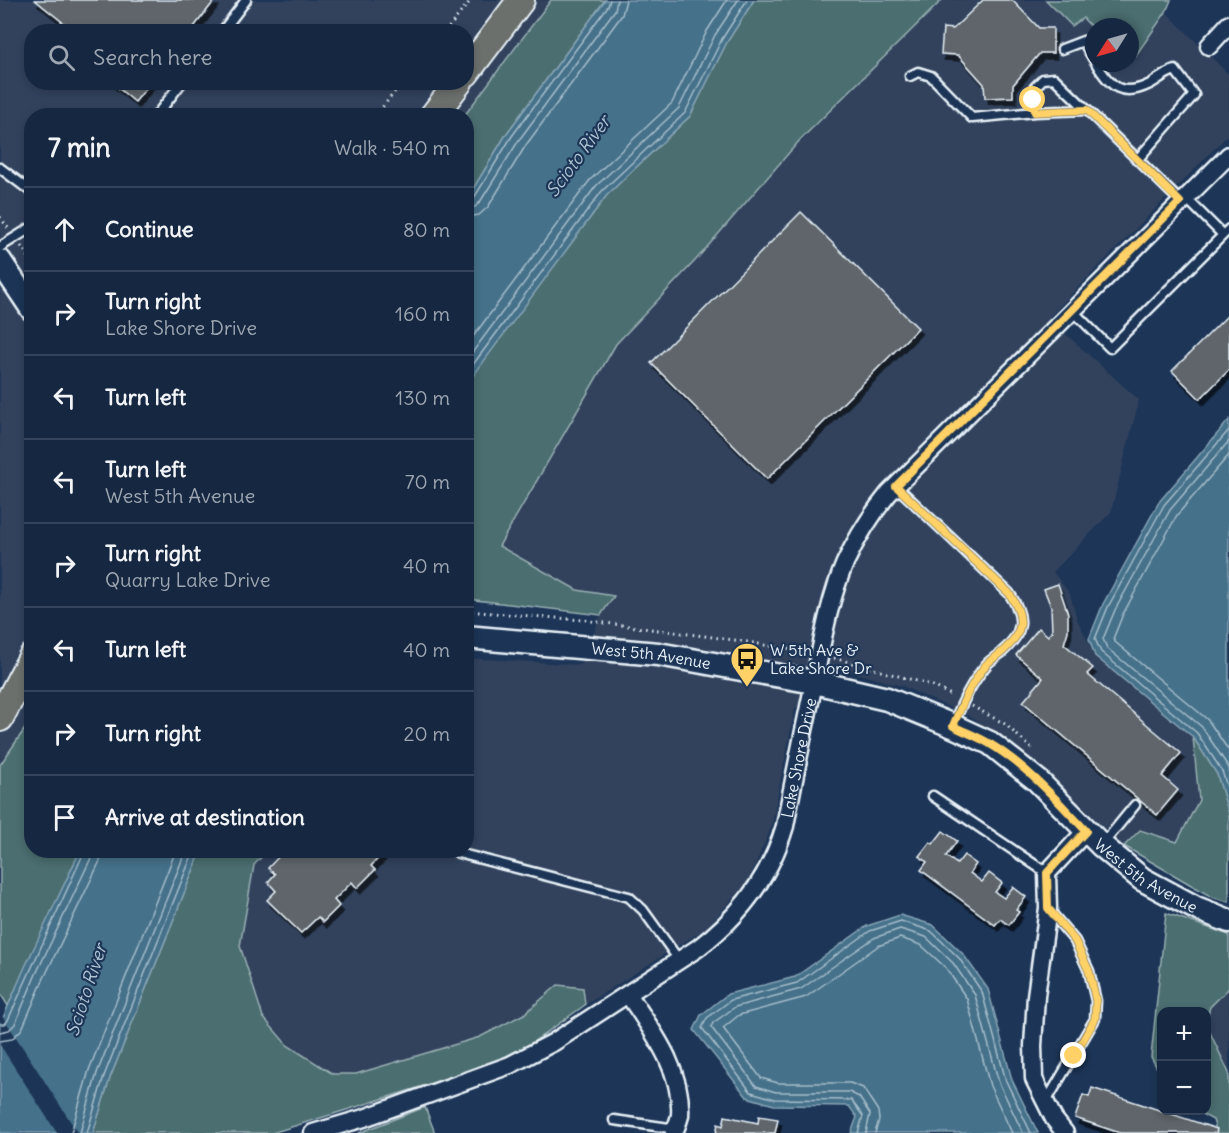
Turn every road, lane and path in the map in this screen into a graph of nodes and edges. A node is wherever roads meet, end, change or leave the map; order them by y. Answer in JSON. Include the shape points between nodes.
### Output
{"nodes":[{"id":1,"x":246,"y":0,"type":"edge"},
{"id":2,"x":471,"y":0,"type":"edge"},
{"id":3,"x":521,"y":0,"type":"edge"},
{"id":4,"x":228,"y":24,"type":"edge"},
{"id":5,"x":452,"y":24,"type":"edge"},
{"id":6,"x":1229,"y":24,"type":"edge"},
{"id":7,"x":1085,"y":45,"type":"edge"},
{"id":8,"x":1209,"y":46,"type":"dead end"},
{"id":9,"x":1062,"y":49,"type":"dead end"},
{"id":10,"x":474,"y":62,"type":"edge"},
{"id":11,"x":1101,"y":72,"type":"edge"},
{"id":12,"x":910,"y":76,"type":"dead end"},
{"id":13,"x":176,"y":90,"type":"edge"},
{"id":14,"x":396,"y":90,"type":"edge"},
{"id":15,"x":453,"y":90,"type":"edge"},
{"id":16,"x":162,"y":108,"type":"edge"},
{"id":17,"x":382,"y":108,"type":"edge"},
{"id":18,"x":439,"y":108,"type":"edge"},
{"id":19,"x":1087,"y":110,"type":"junction"},
{"id":20,"x":1035,"y":112,"type":"junction"},
{"id":21,"x":1229,"y":156,"type":"edge"},
{"id":22,"x":1137,"y":160,"type":"junction"},
{"id":23,"x":0,"y":168,"type":"edge"},
{"id":24,"x":24,"y":186,"type":"edge"},
{"id":25,"x":1183,"y":200,"type":"junction"},
{"id":26,"x":1226,"y":232,"type":"edge"},
{"id":27,"x":24,"y":235,"type":"edge"},
{"id":28,"x":0,"y":259,"type":"edge"},
{"id":29,"x":24,"y":296,"type":"edge"},
{"id":30,"x":1072,"y":310,"type":"junction"},
{"id":31,"x":896,"y":486,"type":"junction"},
{"id":32,"x":474,"y":638,"type":"edge"},
{"id":33,"x":24,"y":672,"type":"edge"},
{"id":34,"x":814,"y":682,"type":"junction"},
{"id":35,"x":0,"y":718,"type":"edge"},
{"id":36,"x":953,"y":726,"type":"junction"},
{"id":37,"x":933,"y":796,"type":"dead end"},
{"id":38,"x":1135,"y":805,"type":"dead end"},
{"id":39,"x":1094,"y":838,"type":"junction"},
{"id":40,"x":474,"y":857,"type":"edge"},
{"id":41,"x":1047,"y":873,"type":"junction"},
{"id":42,"x":1048,"y":908,"type":"junction"},
{"id":43,"x":1229,"y":921,"type":"edge"},
{"id":44,"x":679,"y":960,"type":"junction"},
{"id":45,"x":628,"y":994,"type":"junction"},
{"id":46,"x":1045,"y":1103,"type":"junction"},
{"id":47,"x":614,"y":1120,"type":"dead end"},
{"id":48,"x":675,"y":1131,"type":"edge"},
{"id":49,"x":313,"y":1133,"type":"edge"},
{"id":50,"x":1065,"y":1133,"type":"edge"}],
"edges":[{"from":1,"to":4,"type":"lane"},
{"from":2,"to":5,"type":"path"},
{"from":3,"to":10,"type":"main road"},
{"from":6,"to":8,"type":"street"},
{"from":7,"to":9,"type":"lane","via":[[1083,42]]},
{"from":11,"to":22,"type":"lane","via":[[1107,82],[1119,89],[1135,90],[1175,70],[1194,95]]},
{"from":12,"to":20,"type":"lane","via":[[918,72],[931,76],[972,118]]},
{"from":13,"to":16,"type":"lane"},
{"from":14,"to":17,"type":"path"},
{"from":15,"to":18,"type":"main road"},
{"from":19,"to":20,"type":"lane"},
{"from":19,"to":20,"type":"lane","via":[[1054,78],[1043,80],[1034,88]]},
{"from":19,"to":22,"type":"lane"},
{"from":21,"to":25,"type":"street","name":"Lake Shore Drive"},
{"from":22,"to":25,"type":"lane"},
{"from":23,"to":24,"type":"lane"},
{"from":25,"to":26,"type":"lane"},
{"from":25,"to":30,"type":"street","name":"Lake Shore Drive"},
{"from":26,"to":30,"type":"lane","via":[[1110,348]]},
{"from":27,"to":28,"type":"lane"},
{"from":28,"to":29,"type":"main road"},
{"from":30,"to":31,"type":"street","name":"Lake Shore Drive"},
{"from":31,"to":34,"type":"street","name":"Lake Shore Drive","via":[[872,515],[844,565]]},
{"from":31,"to":36,"type":"lane","via":[[1018,605],[1019,632],[988,662],[962,702]]},
{"from":32,"to":34,"type":"main road","name":"West 5th Avenue","via":[[658,654]]},
{"from":33,"to":35,"type":"main road"},
{"from":34,"to":36,"type":"main road","name":"West 5th Avenue","via":[[886,699]]},
{"from":34,"to":44,"type":"street","name":"Lake Shore Drive","via":[[785,826],[771,862],[739,911],[713,937]]},
{"from":36,"to":39,"type":"main road","name":"West 5th Avenue","via":[[990,743],[1014,761]]},
{"from":37,"to":41,"type":"lane"},
{"from":38,"to":39,"type":"lane"},
{"from":39,"to":41,"type":"street"},
{"from":39,"to":43,"type":"main road","name":"West 5th Avenue","via":[[1142,879]]},
{"from":40,"to":44,"type":"lane","via":[[629,897]]},
{"from":41,"to":42,"type":"street"},
{"from":42,"to":46,"type":"street","via":[[1033,1046],[1034,1079]]},
{"from":42,"to":46,"type":"lane","via":[[1075,941],[1089,971],[1096,1001],[1095,1019]]},
{"from":44,"to":45,"type":"street","name":"Lake Shore Drive"},
{"from":45,"to":48,"type":"street","via":[[669,1060],[680,1116]]},
{"from":45,"to":49,"type":"street","name":"Lake Shore Drive","via":[[510,1065]]},
{"from":46,"to":50,"type":"street"},
{"from":47,"to":48,"type":"lane"}]}
